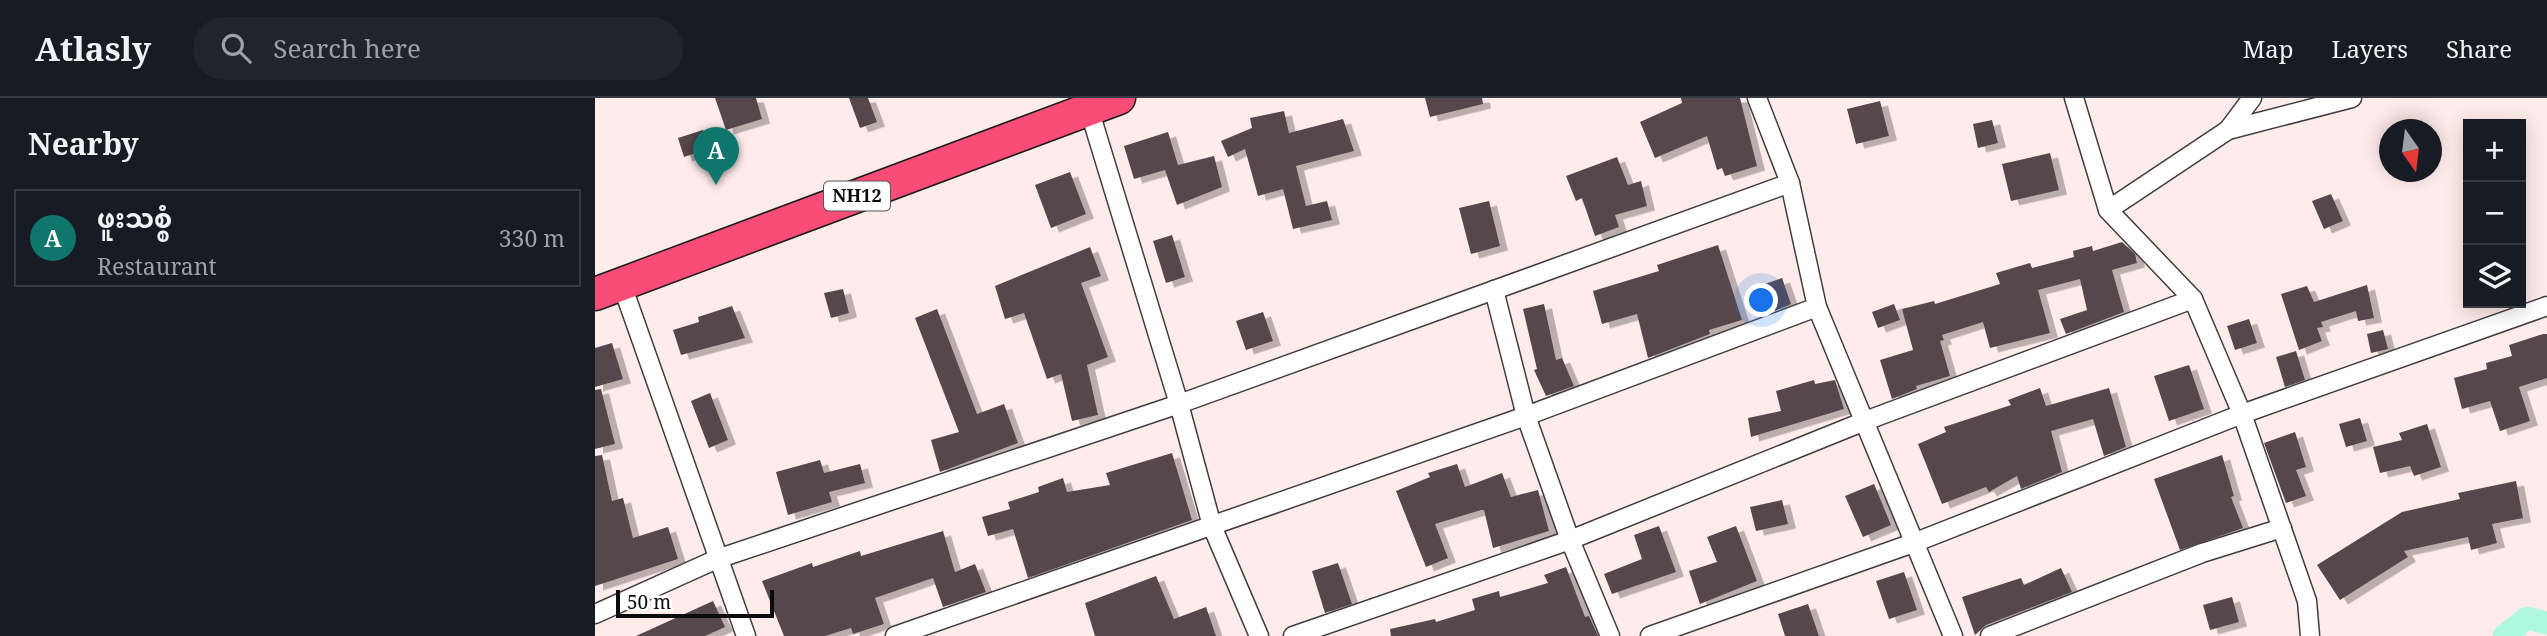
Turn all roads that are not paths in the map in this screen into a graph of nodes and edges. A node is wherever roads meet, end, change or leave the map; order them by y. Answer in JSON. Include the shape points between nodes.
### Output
{"nodes":[{"id":1,"x":1119,"y":98,"type":"edge"},
{"id":2,"x":1757,"y":98,"type":"edge"},
{"id":3,"x":2074,"y":98,"type":"edge"},
{"id":4,"x":2252,"y":98,"type":"edge"},
{"id":5,"x":2352,"y":98,"type":"edge"},
{"id":6,"x":1089,"y":109,"type":"junction"},
{"id":7,"x":2228,"y":130,"type":"junction"},
{"id":8,"x":1790,"y":183,"type":"junction"},
{"id":9,"x":2108,"y":210,"type":"junction"},
{"id":10,"x":608,"y":290,"type":"edge"},
{"id":11,"x":1494,"y":290,"type":"junction"},
{"id":12,"x":2193,"y":299,"type":"junction"},
{"id":13,"x":2547,"y":306,"type":"edge"},
{"id":14,"x":1817,"y":307,"type":"junction"},
{"id":15,"x":1179,"y":404,"type":"junction"},
{"id":16,"x":2242,"y":414,"type":"junction"},
{"id":17,"x":1526,"y":416,"type":"junction"},
{"id":18,"x":1865,"y":421,"type":"junction"},
{"id":19,"x":1212,"y":526,"type":"junction"},
{"id":20,"x":2282,"y":528,"type":"junction"},
{"id":21,"x":1570,"y":540,"type":"junction"},
{"id":22,"x":1916,"y":542,"type":"junction"},
{"id":23,"x":717,"y":559,"type":"junction"},
{"id":24,"x":595,"y":614,"type":"edge"},
{"id":25,"x":746,"y":636,"type":"edge"},
{"id":26,"x":895,"y":636,"type":"edge"},
{"id":27,"x":1259,"y":636,"type":"edge"},
{"id":28,"x":1293,"y":636,"type":"edge"},
{"id":29,"x":1610,"y":636,"type":"edge"},
{"id":30,"x":1650,"y":636,"type":"edge"},
{"id":31,"x":1953,"y":636,"type":"edge"},
{"id":32,"x":1990,"y":636,"type":"edge"},
{"id":33,"x":2309,"y":636,"type":"edge"}],
"edges":[{"from":1,"to":6,"type":"highway","number":"NH12"},
{"from":2,"to":8,"type":"street"},
{"from":3,"to":9,"type":"street"},
{"from":4,"to":7,"type":"street"},
{"from":5,"to":7,"type":"street"},
{"from":6,"to":10,"type":"highway","number":"NH12"},
{"from":6,"to":15,"type":"street"},
{"from":7,"to":9,"type":"street"},
{"from":8,"to":11,"type":"street"},
{"from":8,"to":14,"type":"street"},
{"from":9,"to":12,"type":"street"},
{"from":10,"to":23,"type":"street"},
{"from":11,"to":15,"type":"street"},
{"from":11,"to":17,"type":"street"},
{"from":12,"to":16,"type":"street"},
{"from":12,"to":18,"type":"street"},
{"from":13,"to":16,"type":"street"},
{"from":14,"to":17,"type":"street"},
{"from":14,"to":18,"type":"street"},
{"from":15,"to":19,"type":"street"},
{"from":15,"to":23,"type":"street"},
{"from":16,"to":20,"type":"street"},
{"from":16,"to":22,"type":"street"},
{"from":17,"to":19,"type":"street"},
{"from":17,"to":21,"type":"street"},
{"from":18,"to":21,"type":"street"},
{"from":18,"to":22,"type":"street"},
{"from":19,"to":26,"type":"street"},
{"from":19,"to":27,"type":"street"},
{"from":20,"to":32,"type":"street","via":[[2203,553]]},
{"from":20,"to":33,"type":"street","via":[[2307,601]]},
{"from":21,"to":28,"type":"street"},
{"from":21,"to":29,"type":"street"},
{"from":22,"to":30,"type":"street"},
{"from":22,"to":31,"type":"street"},
{"from":23,"to":24,"type":"street"},
{"from":23,"to":25,"type":"street"}]}
